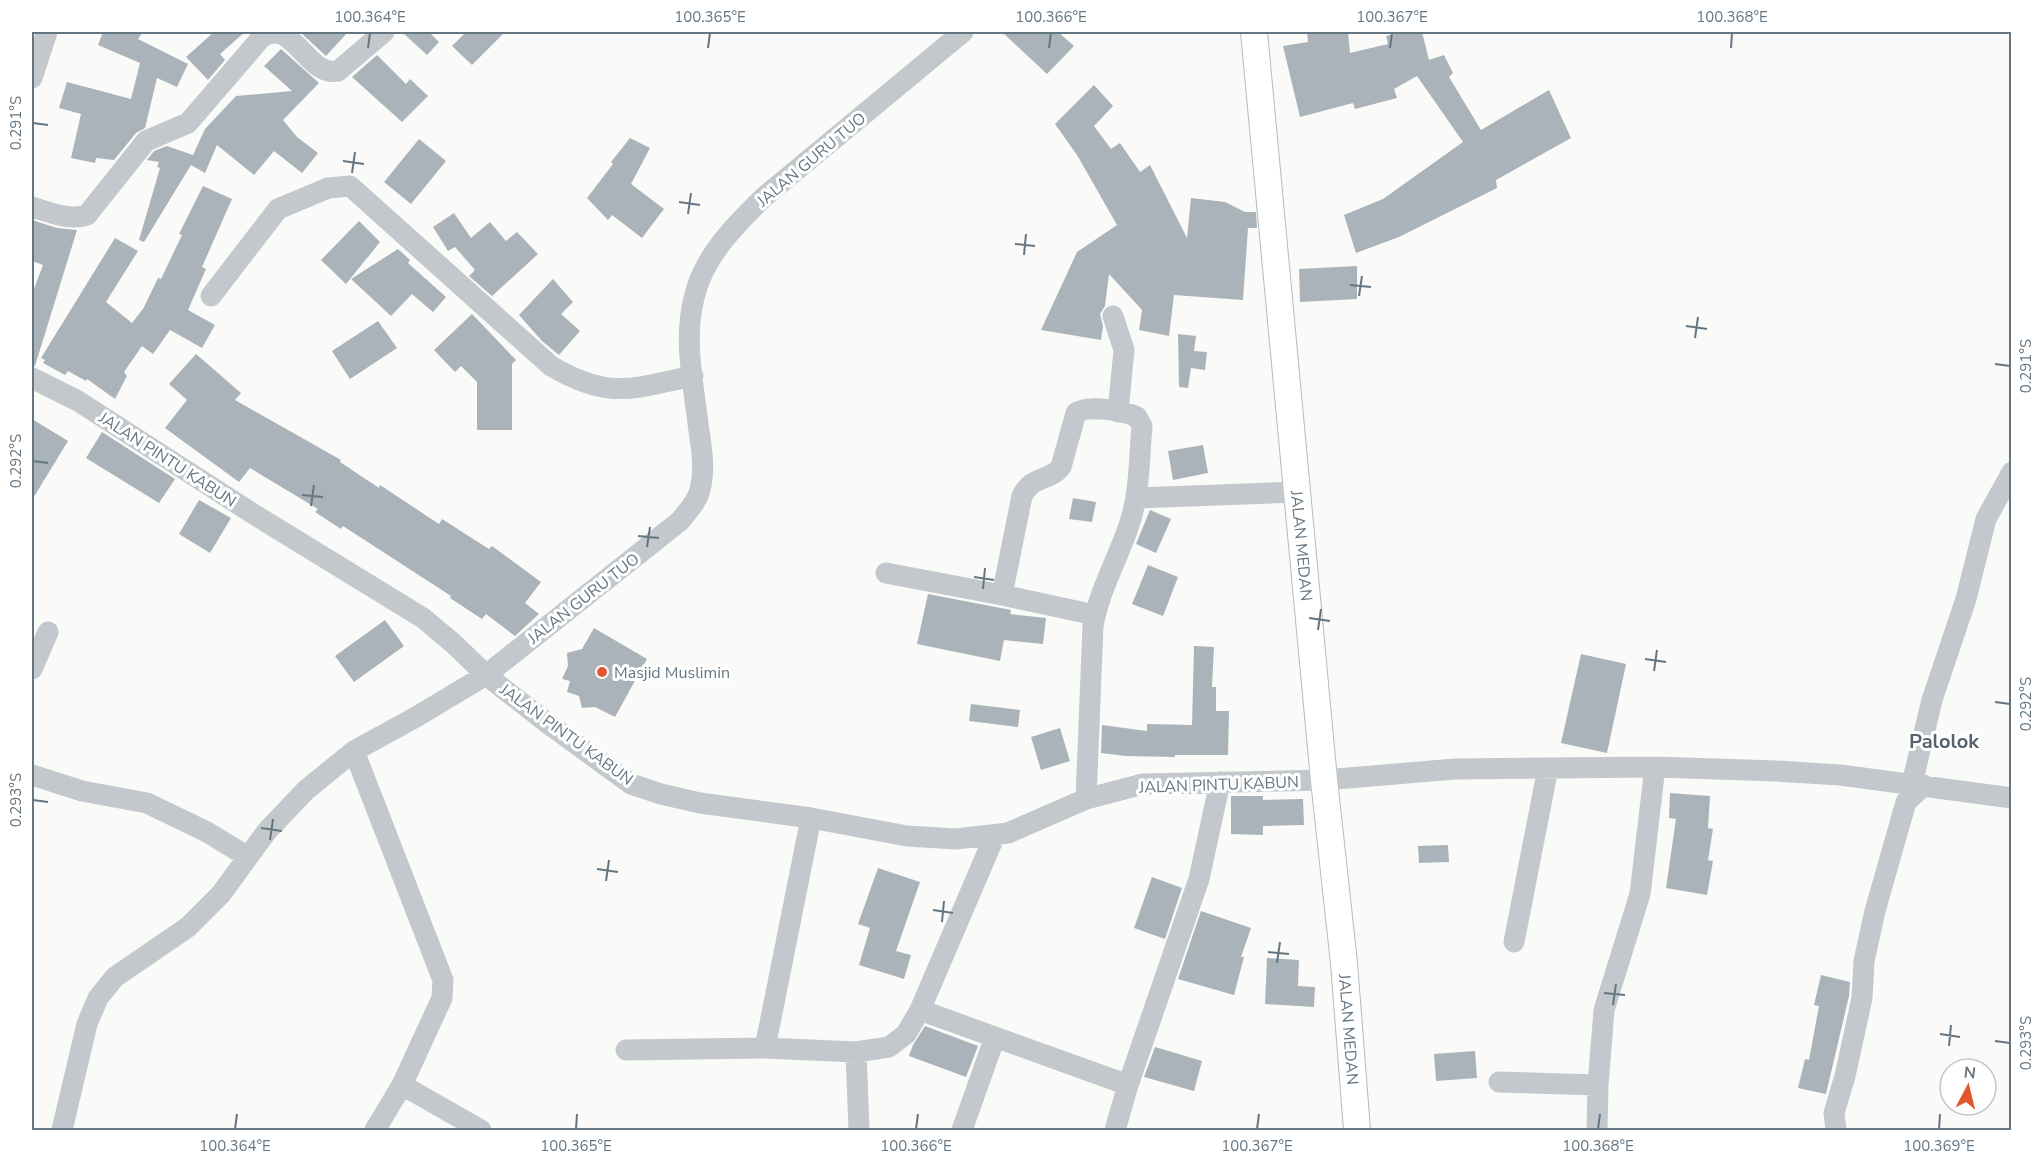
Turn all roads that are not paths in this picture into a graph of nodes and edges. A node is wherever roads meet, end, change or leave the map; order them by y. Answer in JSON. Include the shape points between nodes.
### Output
{"nodes":[{"id":1,"x":47,"y":32,"type":"edge"},
{"id":2,"x":384,"y":32,"type":"edge"},
{"id":3,"x":963,"y":32,"type":"edge"},
{"id":4,"x":1254,"y":32,"type":"edge"},
{"id":5,"x":32,"y":78,"type":"edge"},
{"id":6,"x":32,"y":207,"type":"edge"},
{"id":7,"x":211,"y":296,"type":"dead end"},
{"id":8,"x":1113,"y":316,"type":"dead end"},
{"id":9,"x":693,"y":376,"type":"junction"},
{"id":10,"x":32,"y":378,"type":"edge"},
{"id":11,"x":1118,"y":412,"type":"junction"},
{"id":12,"x":2012,"y":472,"type":"edge"},
{"id":13,"x":1298,"y":492,"type":"junction"},
{"id":14,"x":1136,"y":498,"type":"junction"},
{"id":15,"x":886,"y":573,"type":"dead end"},
{"id":16,"x":1002,"y":595,"type":"junction"},
{"id":17,"x":1095,"y":615,"type":"junction"},
{"id":18,"x":48,"y":632,"type":"dead end"},
{"id":19,"x":32,"y":669,"type":"edge"},
{"id":20,"x":486,"y":675,"type":"junction"},
{"id":21,"x":354,"y":751,"type":"junction"},
{"id":22,"x":1655,"y":767,"type":"junction"},
{"id":23,"x":1548,"y":768,"type":"junction"},
{"id":24,"x":32,"y":775,"type":"edge"},
{"id":25,"x":1324,"y":780,"type":"junction"},
{"id":26,"x":1220,"y":782,"type":"junction"},
{"id":27,"x":1918,"y":784,"type":"junction"},
{"id":28,"x":2012,"y":798,"type":"edge"},
{"id":29,"x":1086,"y":799,"type":"junction"},
{"id":30,"x":811,"y":818,"type":"junction"},
{"id":31,"x":995,"y":835,"type":"junction"},
{"id":32,"x":248,"y":858,"type":"junction"},
{"id":33,"x":1514,"y":942,"type":"dead end"},
{"id":34,"x":920,"y":1010,"type":"junction"},
{"id":35,"x":995,"y":1036,"type":"junction"},
{"id":36,"x":765,"y":1048,"type":"junction"},
{"id":37,"x":626,"y":1050,"type":"dead end"},
{"id":38,"x":856,"y":1052,"type":"junction"},
{"id":39,"x":1499,"y":1082,"type":"dead end"},
{"id":40,"x":402,"y":1085,"type":"junction"},
{"id":41,"x":1128,"y":1085,"type":"junction"},
{"id":42,"x":1598,"y":1085,"type":"junction"},
{"id":43,"x":62,"y":1131,"type":"edge"},
{"id":44,"x":375,"y":1131,"type":"edge"},
{"id":45,"x":481,"y":1131,"type":"edge"},
{"id":46,"x":859,"y":1131,"type":"edge"},
{"id":47,"x":962,"y":1131,"type":"edge"},
{"id":48,"x":1115,"y":1131,"type":"edge"},
{"id":49,"x":1357,"y":1131,"type":"edge"},
{"id":50,"x":1597,"y":1131,"type":"edge"},
{"id":51,"x":1836,"y":1131,"type":"edge"}],
"edges":[{"from":1,"to":5,"type":"street"},
{"from":2,"to":6,"type":"street","via":[[338,71],[330,73],[286,36],[268,33],[188,123],[146,141],[87,215],[69,217]]},
{"from":3,"to":9,"type":"street","name":"JALAN GURU TUO","via":[[764,197],[719,245],[694,297],[689,347]]},
{"from":4,"to":13,"type":"main road","name":"JALAN MEDAN"},
{"from":7,"to":9,"type":"street","via":[[278,209],[328,188],[350,186],[551,366],[574,379],[600,388],[627,390]]},
{"from":8,"to":11,"type":"street","via":[[1124,350]]},
{"from":9,"to":20,"type":"street","name":"JALAN GURU TUO","via":[[704,471],[700,492],[692,506],[680,521]]},
{"from":10,"to":20,"type":"street","name":"JALAN PINTU KABUN","via":[[78,401],[423,618]]},
{"from":11,"to":14,"type":"street","via":[[1135,415],[1142,426]]},
{"from":11,"to":16,"type":"street","via":[[1088,408],[1076,412],[1061,467],[1027,485]]},
{"from":12,"to":27,"type":"street","via":[[1986,519],[1966,599],[1932,700]]},
{"from":13,"to":14,"type":"street"},
{"from":13,"to":25,"type":"main road","name":"JALAN MEDAN"},
{"from":14,"to":17,"type":"street"},
{"from":15,"to":16,"type":"street"},
{"from":16,"to":17,"type":"street"},
{"from":17,"to":29,"type":"street"},
{"from":18,"to":19,"type":"street"},
{"from":20,"to":21,"type":"street","name":"JALAN GURU TUO"},
{"from":20,"to":30,"type":"street","name":"JALAN PINTU KABUN","via":[[631,784],[700,803]]},
{"from":21,"to":32,"type":"street","name":"JALAN GURU TUO","via":[[306,790],[267,831]]},
{"from":21,"to":40,"type":"street","via":[[443,980],[442,998]]},
{"from":22,"to":23,"type":"street","name":"JALAN PINTU KABUN"},
{"from":22,"to":27,"type":"street","name":"JALAN PINTU KABUN","via":[[1840,775]]},
{"from":22,"to":42,"type":"street","via":[[1640,894],[1604,1010]]},
{"from":23,"to":25,"type":"street","name":"JALAN PINTU KABUN","via":[[1455,769]]},
{"from":23,"to":33,"type":"street"},
{"from":24,"to":32,"type":"street","via":[[82,791],[147,803],[207,832]]},
{"from":25,"to":26,"type":"street","name":"JALAN PINTU KABUN"},
{"from":25,"to":49,"type":"main road","name":"JALAN MEDAN"},
{"from":26,"to":29,"type":"street","name":"JALAN PINTU KABUN","via":[[1143,784]]},
{"from":26,"to":41,"type":"street","via":[[1199,879]]},
{"from":27,"to":28,"type":"street","name":"JALAN PINTU KABUN"},
{"from":27,"to":51,"type":"street","via":[[1906,802],[1875,911],[1864,961],[1862,998],[1834,1113]]},
{"from":29,"to":31,"type":"street","name":"JALAN PINTU KABUN"},
{"from":30,"to":31,"type":"street","name":"JALAN PINTU KABUN","via":[[907,836],[956,839]]},
{"from":30,"to":36,"type":"street"},
{"from":31,"to":34,"type":"street"},
{"from":32,"to":43,"type":"street","name":"JALAN GURU TUO","via":[[221,894],[188,927],[115,977],[98,998],[87,1024]]},
{"from":34,"to":35,"type":"street"},
{"from":34,"to":38,"type":"street","via":[[906,1034],[889,1047]]},
{"from":35,"to":41,"type":"street"},
{"from":35,"to":47,"type":"street"},
{"from":36,"to":37,"type":"street"},
{"from":36,"to":38,"type":"street"},
{"from":38,"to":46,"type":"street"},
{"from":39,"to":42,"type":"street"},
{"from":40,"to":44,"type":"street"},
{"from":40,"to":45,"type":"street"},
{"from":41,"to":48,"type":"street"},
{"from":42,"to":50,"type":"street"}]}
